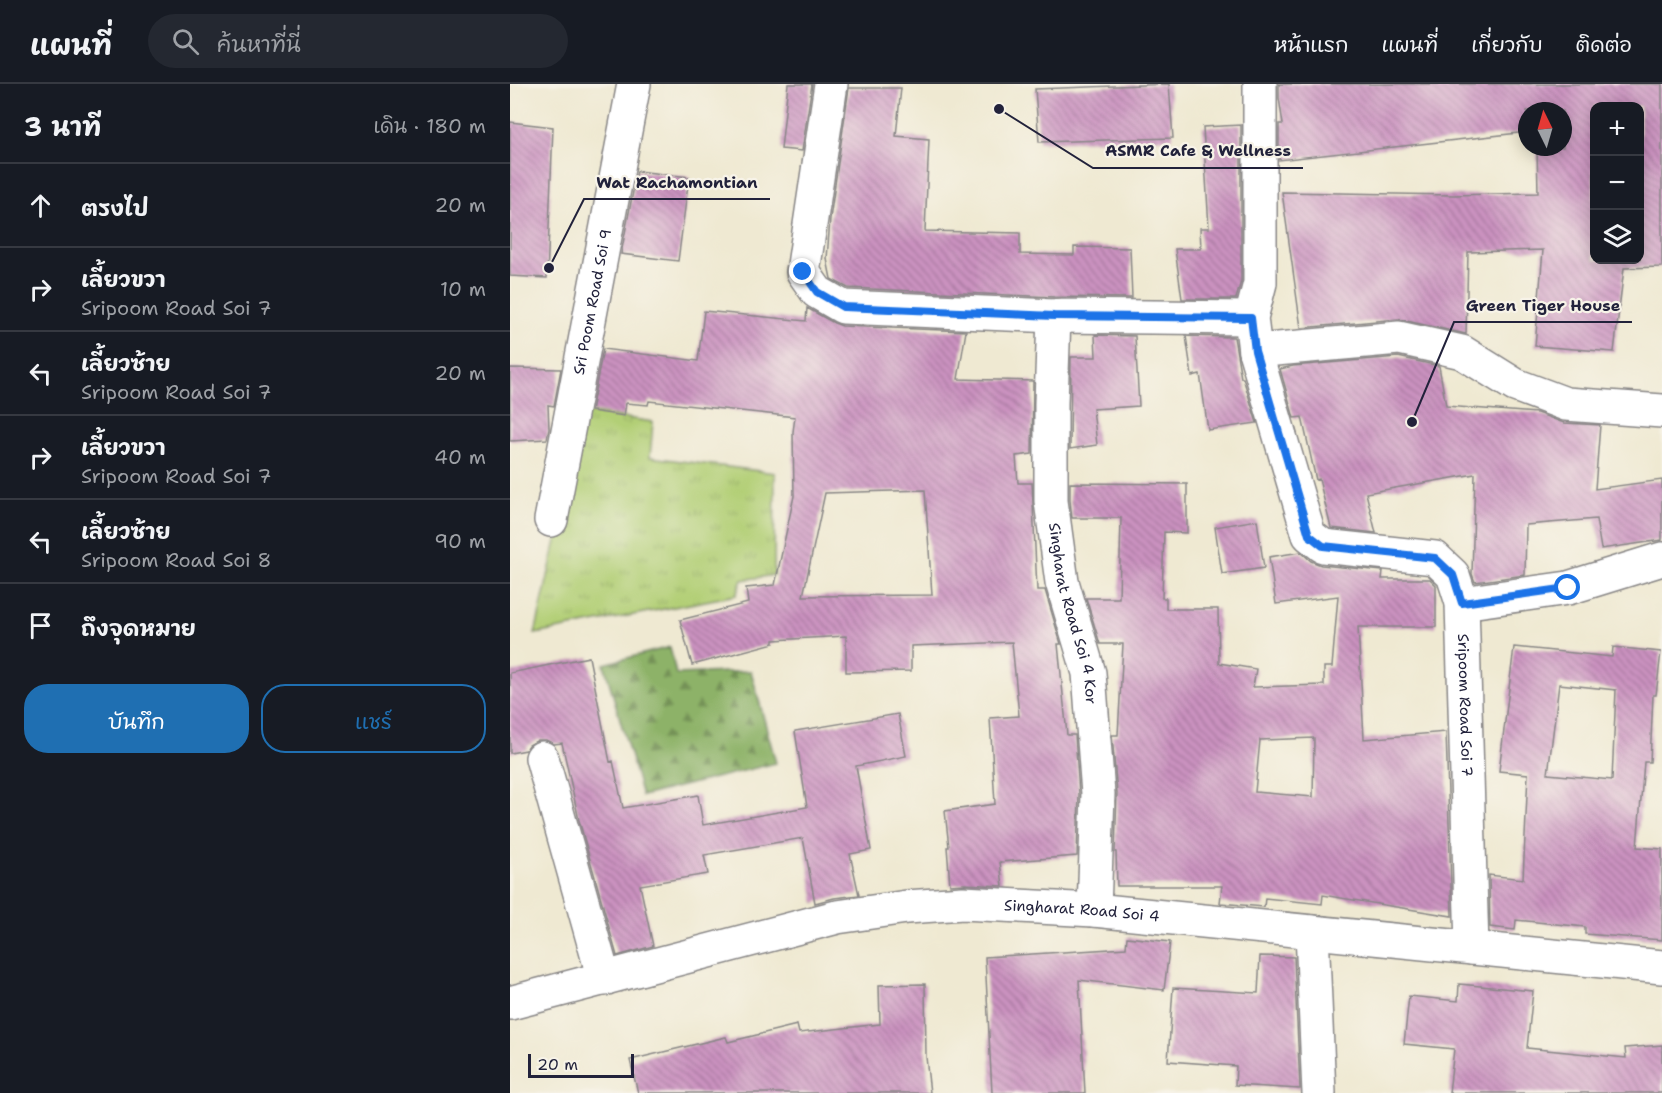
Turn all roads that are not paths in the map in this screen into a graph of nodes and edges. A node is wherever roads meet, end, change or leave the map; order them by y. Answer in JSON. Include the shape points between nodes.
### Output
{"nodes":[{"id":1,"x":634,"y":84,"type":"edge"},
{"id":2,"x":831,"y":84,"type":"edge"},
{"id":3,"x":1260,"y":84,"type":"edge"},
{"id":4,"x":1054,"y":316,"type":"junction"},
{"id":5,"x":1251,"y":318,"type":"junction"},
{"id":6,"x":1255,"y":351,"type":"junction"},
{"id":7,"x":1662,"y":411,"type":"edge"},
{"id":8,"x":551,"y":520,"type":"dead end"},
{"id":9,"x":1662,"y":559,"type":"edge"},
{"id":10,"x":1462,"y":603,"type":"junction"},
{"id":11,"x":542,"y":758,"type":"dead end"},
{"id":12,"x":1094,"y":910,"type":"junction"},
{"id":13,"x":1312,"y":932,"type":"junction"},
{"id":14,"x":1472,"y":948,"type":"junction"},
{"id":15,"x":1662,"y":967,"type":"edge"},
{"id":16,"x":604,"y":979,"type":"junction"},
{"id":17,"x":510,"y":1004,"type":"edge"},
{"id":18,"x":1319,"y":1093,"type":"edge"}],
"edges":[{"from":1,"to":8,"type":"street","name":"Sri Poom Road Soi 9"},
{"from":2,"to":4,"type":"street","via":[[803,272],[817,292],[843,307]]},
{"from":3,"to":5,"type":"street","name":"Sripoom Road Soi 7","via":[[1260,283]]},
{"from":4,"to":5,"type":"street"},
{"from":4,"to":12,"type":"street","name":"Singharat Road Soi 4 Kor","via":[[1051,501],[1062,582],[1089,673],[1098,794]]},
{"from":5,"to":6,"type":"street","name":"Sripoom Road Soi 7"},
{"from":6,"to":7,"type":"street","via":[[1399,338],[1462,352],[1515,386],[1566,404]]},
{"from":6,"to":10,"type":"street","name":"Sripoom Road Soi 7","via":[[1309,535],[1323,546],[1435,558],[1453,575]]},
{"from":9,"to":10,"type":"street","via":[[1568,588]]},
{"from":10,"to":14,"type":"street","name":"Sripoom Road Soi 7"},
{"from":11,"to":16,"type":"street"},
{"from":12,"to":13,"type":"street","name":"Singharat Road Soi 4"},
{"from":12,"to":16,"type":"street","name":"Singharat Road Soi 4","via":[[963,903],[837,916]]},
{"from":13,"to":14,"type":"street","name":"Singharat Road Soi 4"},
{"from":13,"to":18,"type":"street"},
{"from":14,"to":15,"type":"street","name":"Singharat Road Soi 4"},
{"from":16,"to":17,"type":"street","name":"Singharat Road Soi 4"}]}
